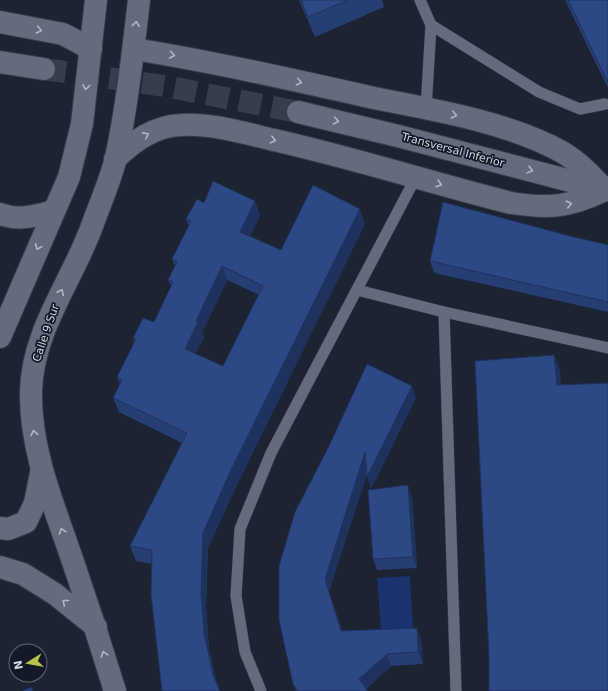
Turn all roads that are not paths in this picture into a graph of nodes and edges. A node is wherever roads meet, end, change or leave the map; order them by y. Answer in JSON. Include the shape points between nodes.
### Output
{"nodes":[{"id":1,"x":96,"y":0,"type":"edge"},
{"id":2,"x":138,"y":0,"type":"edge"},
{"id":3,"x":420,"y":0,"type":"edge"},
{"id":4,"x":0,"y":22,"type":"edge"},
{"id":5,"x":431,"y":25,"type":"junction"},
{"id":6,"x":91,"y":48,"type":"junction"},
{"id":7,"x":134,"y":49,"type":"junction"},
{"id":8,"x":1,"y":63,"type":"edge"},
{"id":9,"x":44,"y":69,"type":"tunnel mouth"},
{"id":10,"x":605,"y":104,"type":"dead end"},
{"id":11,"x":426,"y":109,"type":"junction"},
{"id":12,"x":298,"y":112,"type":"tunnel mouth"},
{"id":13,"x":115,"y":159,"type":"junction"},
{"id":14,"x":416,"y":177,"type":"junction"},
{"id":15,"x":606,"y":190,"type":"edge"},
{"id":16,"x":54,"y":211,"type":"junction"},
{"id":17,"x":0,"y":214,"type":"edge"},
{"id":18,"x":357,"y":290,"type":"junction"},
{"id":19,"x":444,"y":312,"type":"junction"},
{"id":20,"x":1,"y":327,"type":"edge"},
{"id":21,"x":608,"y":348,"type":"edge"},
{"id":22,"x":41,"y":472,"type":"junction"},
{"id":23,"x":0,"y":528,"type":"edge"},
{"id":24,"x":0,"y":567,"type":"edge"},
{"id":25,"x":96,"y":627,"type":"junction"},
{"id":26,"x":115,"y":691,"type":"edge"},
{"id":27,"x":261,"y":691,"type":"edge"},
{"id":28,"x":456,"y":691,"type":"edge"}],
"edges":[{"from":1,"to":6,"type":"main road"},
{"from":7,"to":2,"type":"main road","name":"Calle 9 Sur","one_way":true},
{"from":3,"to":5,"type":"lane"},
{"from":4,"to":6,"type":"main road","one_way":true,"via":[[63,34]]},
{"from":5,"to":10,"type":"lane","via":[[539,92],[580,109]]},
{"from":5,"to":11,"type":"lane"},
{"from":6,"to":16,"type":"main road","one_way":true,"via":[[82,124],[69,178]]},
{"from":7,"to":11,"type":"main road","one_way":true,"via":[[190,58]]},
{"from":7,"to":13,"type":"main road","name":"Calle 9 Sur"},
{"from":8,"to":9,"type":"main road"},
{"from":11,"to":15,"type":"main road","one_way":true,"via":[[530,137],[562,152],[587,170]]},
{"from":12,"to":15,"type":"main road","name":"Transversal Inferior","one_way":true},
{"from":13,"to":14,"type":"main road","one_way":true,"via":[[133,142],[156,130],[181,125],[209,126],[322,151]]},
{"from":22,"to":13,"type":"main road","name":"Calle 9 Sur","one_way":true,"via":[[33,424],[31,391],[36,354],[56,303],[91,229]]},
{"from":14,"to":15,"type":"main road","one_way":true,"via":[[511,203],[532,206],[558,207],[583,201]]},
{"from":14,"to":18,"type":"lane"},
{"from":16,"to":17,"type":"main road","via":[[17,218]]},
{"from":16,"to":20,"type":"main road","one_way":true},
{"from":18,"to":19,"type":"lane"},
{"from":18,"to":27,"type":"lane","via":[[271,453],[240,529],[236,596],[245,652]]},
{"from":19,"to":21,"type":"lane"},
{"from":19,"to":28,"type":"lane"},
{"from":22,"to":23,"type":"main road","via":[[35,503],[26,522],[8,529]]},
{"from":25,"to":22,"type":"main road","name":"Calle 9 Sur","one_way":true},
{"from":25,"to":24,"type":"main road","one_way":true,"via":[[23,574]]},
{"from":26,"to":25,"type":"main road","name":"Calle 9 Sur","one_way":true}]}
